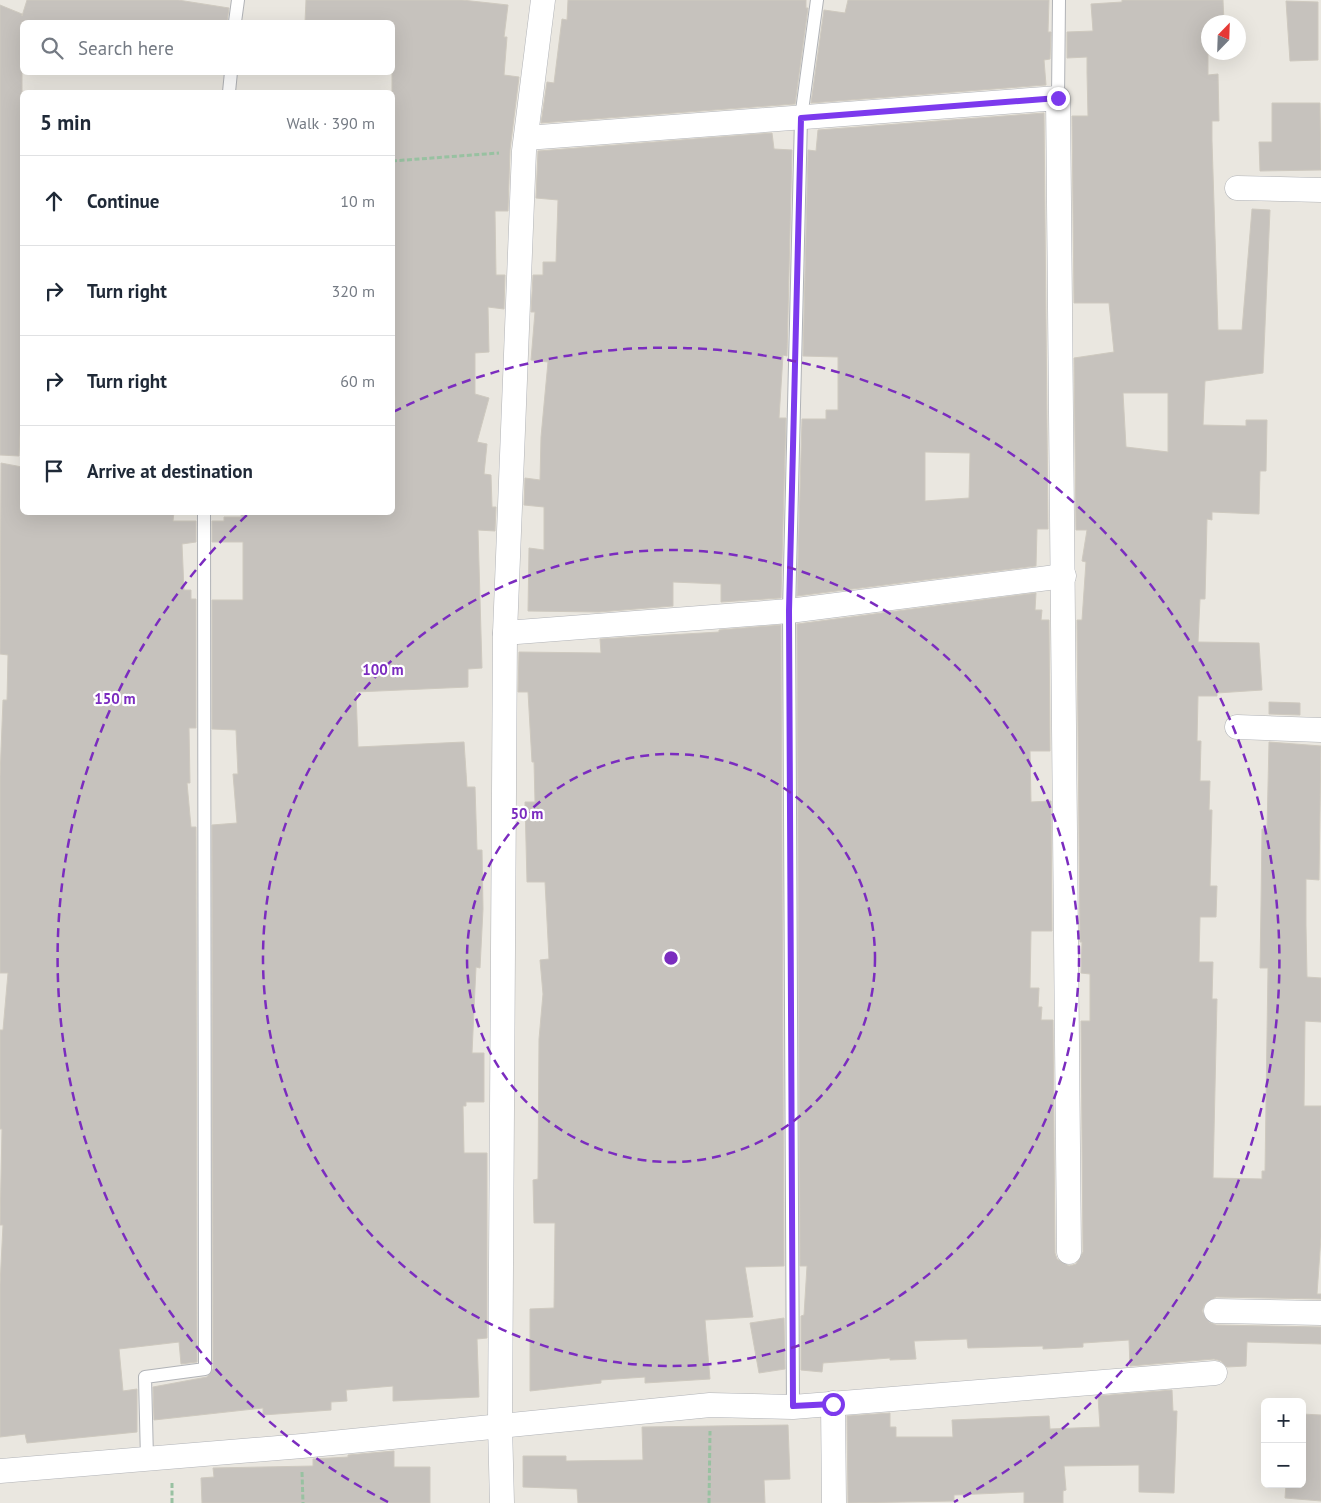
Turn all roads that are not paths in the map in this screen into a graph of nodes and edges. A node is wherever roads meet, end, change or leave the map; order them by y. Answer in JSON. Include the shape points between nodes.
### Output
{"nodes":[{"id":1,"x":238,"y":0,"type":"edge"},
{"id":2,"x":542,"y":0,"type":"edge"},
{"id":3,"x":817,"y":0,"type":"edge"},
{"id":4,"x":1059,"y":0,"type":"edge"},
{"id":5,"x":236,"y":20,"type":"edge"},
{"id":6,"x":231,"y":75,"type":"edge"},
{"id":7,"x":229,"y":90,"type":"edge"},
{"id":8,"x":1058,"y":98,"type":"junction"},
{"id":9,"x":801,"y":118,"type":"junction"},
{"id":10,"x":525,"y":144,"type":"junction"},
{"id":11,"x":1237,"y":188,"type":"dead end"},
{"id":12,"x":1321,"y":190,"type":"edge"},
{"id":13,"x":204,"y":515,"type":"edge"},
{"id":14,"x":1064,"y":576,"type":"junction"},
{"id":15,"x":789,"y":611,"type":"junction"},
{"id":16,"x":505,"y":633,"type":"junction"},
{"id":17,"x":1237,"y":727,"type":"dead end"},
{"id":18,"x":1321,"y":730,"type":"edge"},
{"id":19,"x":1069,"y":1252,"type":"dead end"},
{"id":20,"x":1216,"y":1311,"type":"dead end"},
{"id":21,"x":1321,"y":1314,"type":"edge"},
{"id":22,"x":1215,"y":1372,"type":"dead end"},
{"id":23,"x":833,"y":1404,"type":"junction"},
{"id":24,"x":793,"y":1406,"type":"junction"},
{"id":25,"x":500,"y":1425,"type":"junction"},
{"id":26,"x":148,"y":1459,"type":"junction"},
{"id":27,"x":0,"y":1471,"type":"edge"},
{"id":28,"x":502,"y":1503,"type":"edge"},
{"id":29,"x":834,"y":1503,"type":"edge"}],
"edges":[{"from":1,"to":5,"type":"lane"},
{"from":2,"to":10,"type":"street"},
{"from":3,"to":9,"type":"lane"},
{"from":4,"to":8,"type":"lane"},
{"from":6,"to":7,"type":"lane"},
{"from":8,"to":9,"type":"street"},
{"from":8,"to":14,"type":"street"},
{"from":9,"to":10,"type":"street"},
{"from":9,"to":15,"type":"lane"},
{"from":10,"to":16,"type":"street"},
{"from":11,"to":12,"type":"street"},
{"from":13,"to":26,"type":"lane","via":[[205,1368],[145,1377]]},
{"from":14,"to":15,"type":"street"},
{"from":14,"to":19,"type":"street"},
{"from":15,"to":16,"type":"street"},
{"from":15,"to":24,"type":"lane"},
{"from":16,"to":25,"type":"street"},
{"from":17,"to":18,"type":"street"},
{"from":20,"to":21,"type":"street"},
{"from":22,"to":23,"type":"street"},
{"from":23,"to":24,"type":"street"},
{"from":23,"to":29,"type":"street"},
{"from":24,"to":25,"type":"street","via":[[710,1406]]},
{"from":25,"to":26,"type":"street"},
{"from":25,"to":28,"type":"street"},
{"from":26,"to":27,"type":"street"}]}
